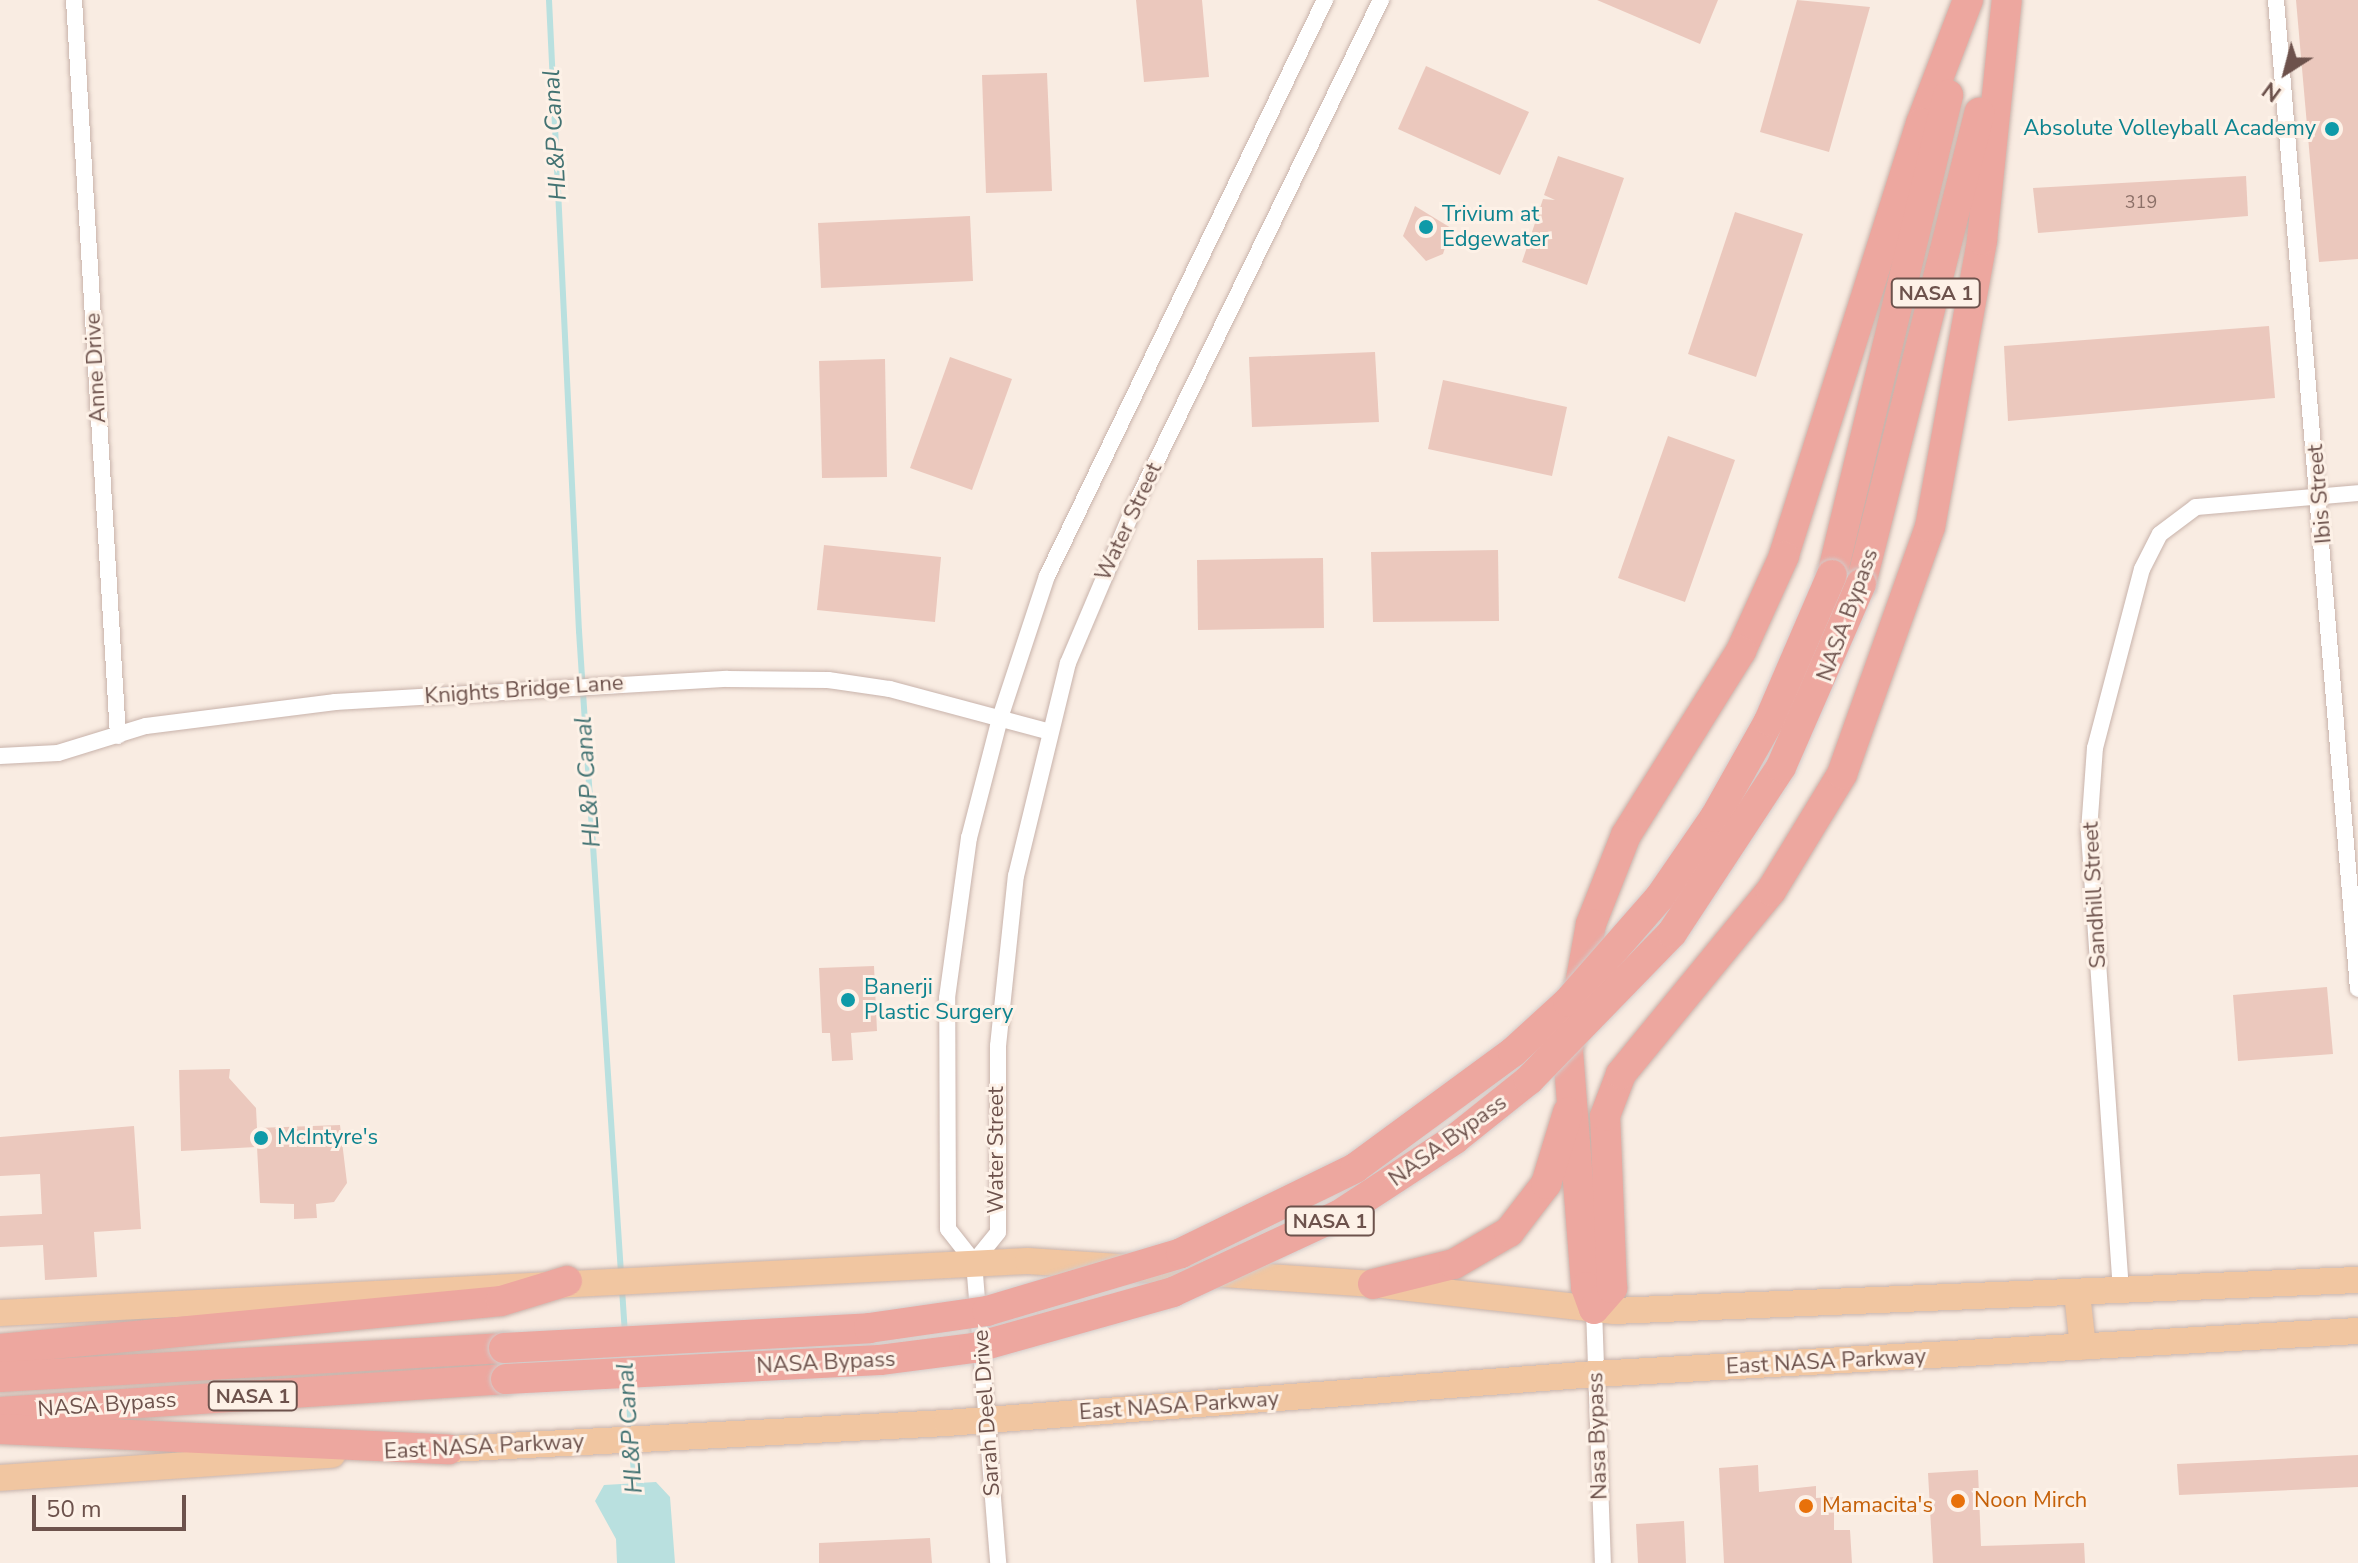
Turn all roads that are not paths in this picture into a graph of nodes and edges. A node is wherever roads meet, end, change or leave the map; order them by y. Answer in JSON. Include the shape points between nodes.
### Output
{"nodes":[{"id":1,"x":74,"y":0,"type":"edge"},
{"id":2,"x":1325,"y":0,"type":"edge"},
{"id":3,"x":1381,"y":0,"type":"edge"},
{"id":4,"x":1969,"y":0,"type":"edge"},
{"id":5,"x":2007,"y":0,"type":"edge"},
{"id":6,"x":2276,"y":0,"type":"edge"},
{"id":7,"x":2358,"y":493,"type":"edge"},
{"id":8,"x":2320,"y":497,"type":"junction"},
{"id":9,"x":1000,"y":718,"type":"junction"},
{"id":10,"x":1047,"y":731,"type":"junction"},
{"id":11,"x":118,"y":736,"type":"junction"},
{"id":12,"x":0,"y":756,"type":"edge"},
{"id":13,"x":2358,"y":989,"type":"edge"},
{"id":14,"x":1573,"y":1091,"type":"junction"},
{"id":15,"x":974,"y":1262,"type":"junction"},
{"id":16,"x":2358,"y":1280,"type":"edge"},
{"id":17,"x":567,"y":1281,"type":"junction"},
{"id":18,"x":1373,"y":1284,"type":"junction"},
{"id":19,"x":2121,"y":1291,"type":"junction"},
{"id":20,"x":2077,"y":1293,"type":"junction"},
{"id":21,"x":1594,"y":1309,"type":"junction"},
{"id":22,"x":0,"y":1313,"type":"edge"},
{"id":23,"x":2358,"y":1331,"type":"edge"},
{"id":24,"x":2083,"y":1347,"type":"junction"},
{"id":25,"x":0,"y":1349,"type":"edge"},
{"id":26,"x":1595,"y":1374,"type":"junction"},
{"id":27,"x":0,"y":1377,"type":"edge"},
{"id":28,"x":0,"y":1412,"type":"edge"},
{"id":29,"x":989,"y":1420,"type":"junction"},
{"id":30,"x":0,"y":1429,"type":"edge"},
{"id":31,"x":449,"y":1449,"type":"junction"},
{"id":32,"x":0,"y":1478,"type":"edge"},
{"id":33,"x":998,"y":1563,"type":"edge"},
{"id":34,"x":1603,"y":1563,"type":"edge"}],
"edges":[{"from":1,"to":11,"type":"street","name":"Anne Drive"},
{"from":2,"to":9,"type":"street","via":[[1047,576]]},
{"from":3,"to":10,"type":"street","name":"Water Street","via":[[1118,543]]},
{"from":4,"to":14,"type":"highway","via":[[1921,123],[1784,556],[1741,651],[1640,811],[1601,892],[1571,1014]]},
{"from":4,"to":27,"type":"highway","name":"NASA Bypass","number":"NASA 1","bridge":true,"via":[[1832,575],[1804,651],[1752,754],[1650,909],[1513,1052],[1355,1168],[1181,1253],[987,1311],[869,1328]]},
{"from":5,"to":21,"type":"highway","via":[[1982,240],[1925,542],[1842,774],[1771,891],[1621,1074],[1605,1116],[1612,1288]]},
{"from":5,"to":28,"type":"highway","name":"NASA Bypass","number":"NASA 1","bridge":true,"via":[[1861,584],[1781,767],[1672,933],[1529,1080],[1444,1147],[1339,1215],[1173,1292],[974,1348],[880,1360]]},
{"from":6,"to":8,"type":"street","name":"Ibis Street"},
{"from":7,"to":8,"type":"street","name":"Sandhill Street"},
{"from":8,"to":13,"type":"street","name":"Ibis Street"},
{"from":8,"to":19,"type":"street","name":"Sandhill Street","via":[[2196,507],[2175,520],[2150,551],[2120,645],[2095,748],[2089,831]]},
{"from":9,"to":10,"type":"street","name":"Knights Bridge Lane"},
{"from":9,"to":11,"type":"street","name":"Knights Bridge Lane","via":[[828,680],[638,682],[335,702],[146,726]]},
{"from":9,"to":15,"type":"street","via":[[969,838],[945,1027],[948,1229]]},
{"from":10,"to":15,"type":"street","name":"Water Street","via":[[1023,835],[1005,973],[998,1232]]},
{"from":11,"to":12,"type":"street","name":"Knights Bridge Lane","via":[[58,753]]},
{"from":14,"to":18,"type":"highway","via":[[1554,1166],[1525,1218],[1494,1244],[1454,1264]]},
{"from":14,"to":21,"type":"highway","via":[[1586,1287]]},
{"from":15,"to":17,"type":"main road"},
{"from":15,"to":18,"type":"main road"},
{"from":15,"to":29,"type":"street","name":"Sarah Deel Drive"},
{"from":16,"to":19,"type":"main road"},
{"from":17,"to":22,"type":"main road"},
{"from":17,"to":25,"type":"highway","via":[[501,1301]]},
{"from":18,"to":21,"type":"main road"},
{"from":19,"to":20,"type":"main road"},
{"from":20,"to":21,"type":"main road","via":[[1708,1311]]},
{"from":20,"to":24,"type":"main road"},
{"from":21,"to":26,"type":"street","name":"Nasa Bypass"},
{"from":23,"to":24,"type":"main road","name":"East NASA Parkway"},
{"from":24,"to":26,"type":"main road","name":"East NASA Parkway"},
{"from":26,"to":29,"type":"main road","name":"East NASA Parkway"},
{"from":26,"to":34,"type":"street","name":"Nasa Bypass"},
{"from":29,"to":31,"type":"main road","name":"East NASA Parkway"},
{"from":29,"to":33,"type":"street","name":"Sarah Deel Drive"},
{"from":30,"to":31,"type":"highway"},
{"from":31,"to":32,"type":"main road","name":"East NASA Parkway"}]}
